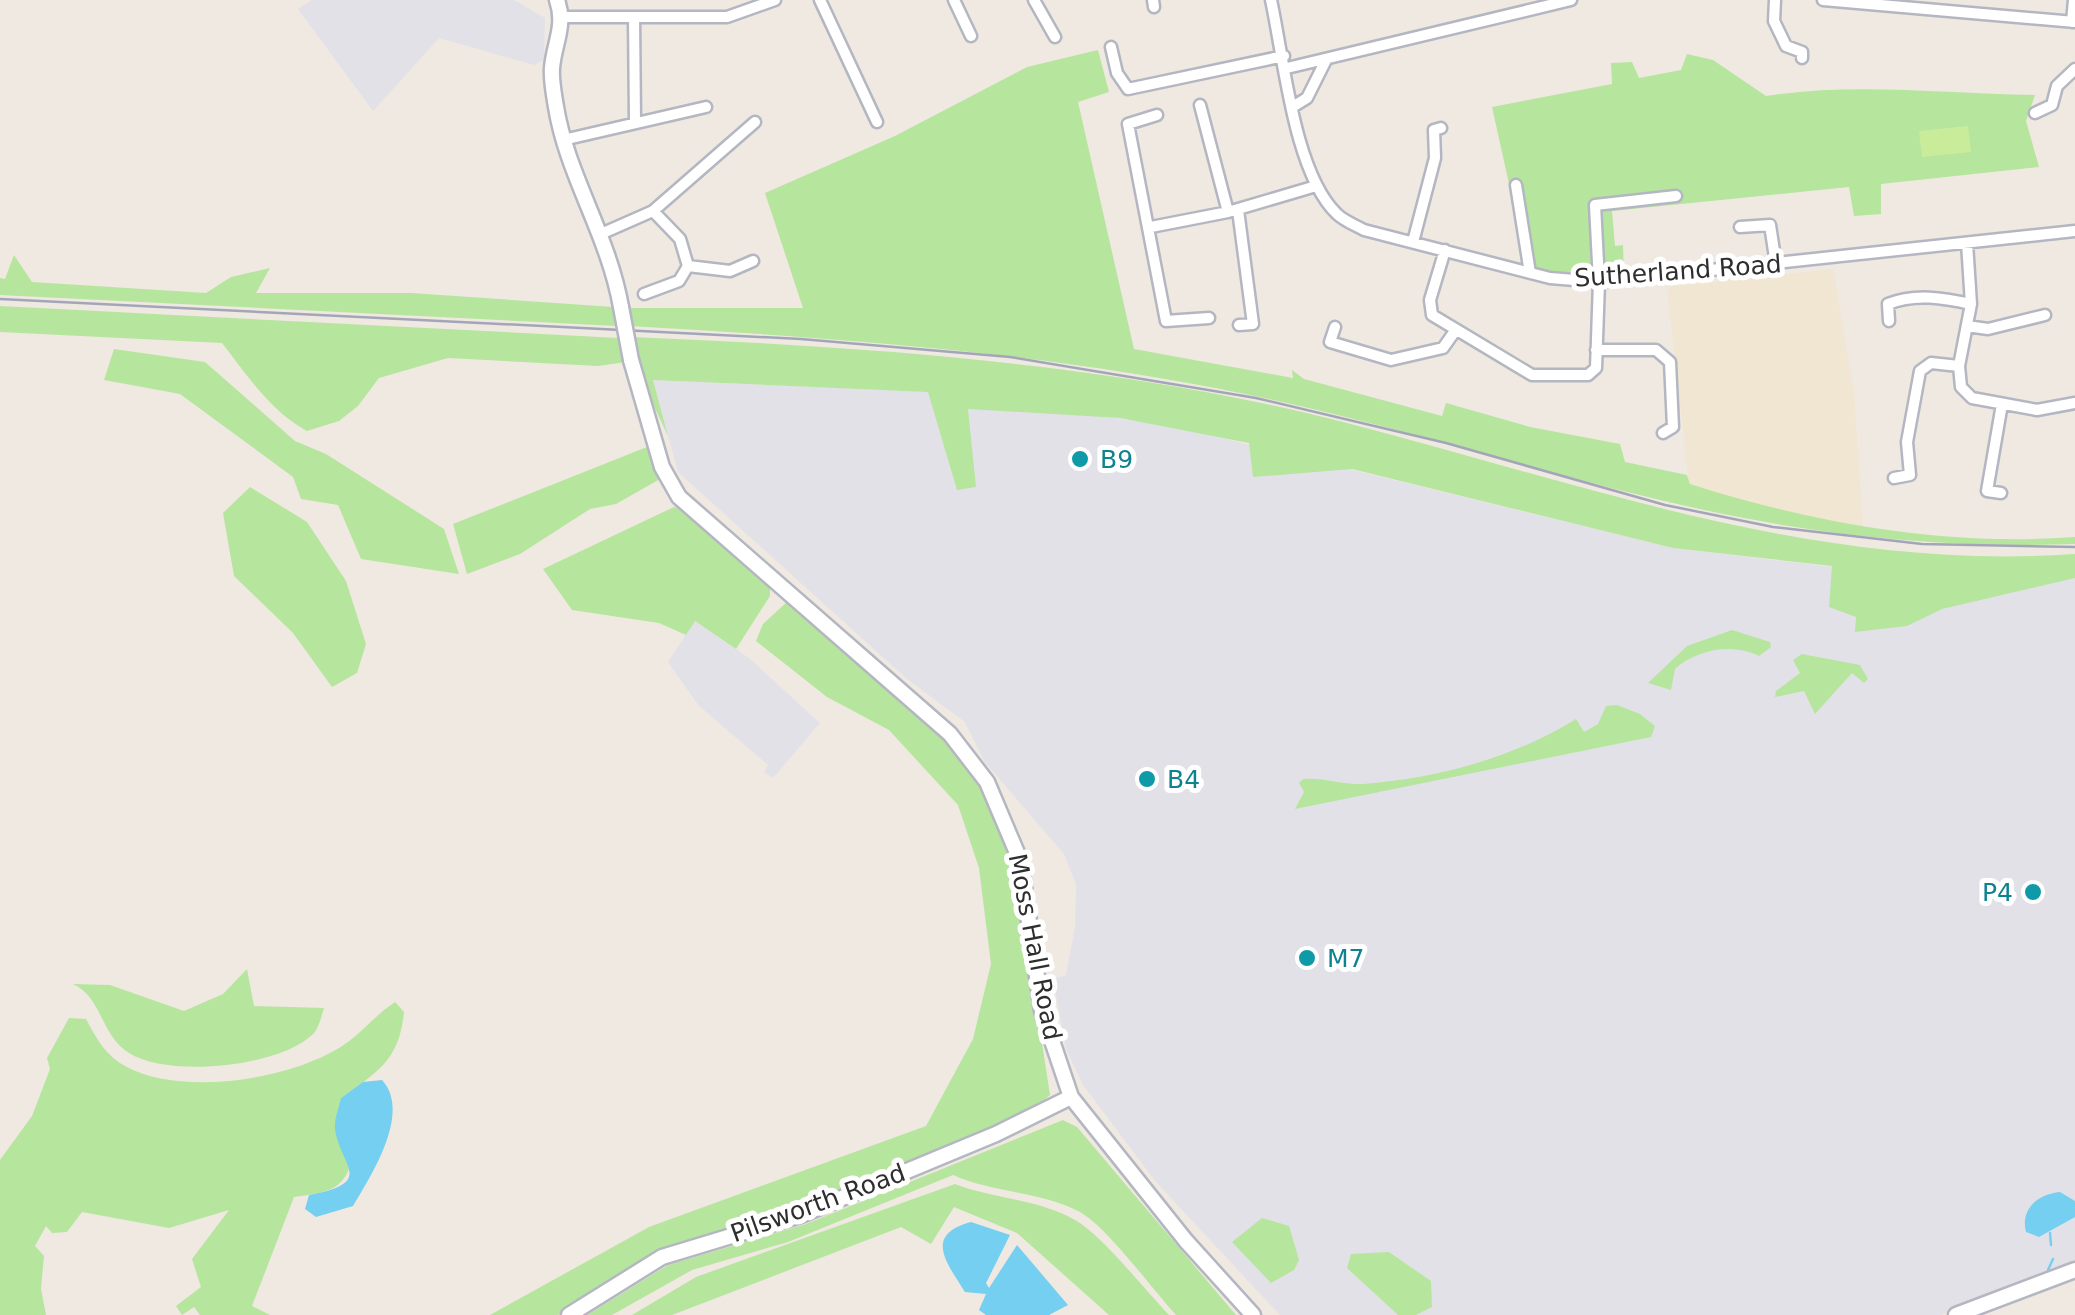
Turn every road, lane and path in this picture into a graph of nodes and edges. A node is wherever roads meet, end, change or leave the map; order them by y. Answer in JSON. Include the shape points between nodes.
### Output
{"nodes":[{"id":1,"x":557,"y":0,"type":"edge"},
{"id":2,"x":775,"y":0,"type":"edge"},
{"id":3,"x":820,"y":0,"type":"edge"},
{"id":4,"x":1034,"y":0,"type":"edge"},
{"id":5,"x":1271,"y":0,"type":"edge"},
{"id":6,"x":1572,"y":0,"type":"edge"},
{"id":7,"x":1775,"y":0,"type":"edge"},
{"id":8,"x":1823,"y":0,"type":"edge"},
{"id":9,"x":2074,"y":0,"type":"edge"},
{"id":10,"x":959,"y":2,"type":"edge"},
{"id":11,"x":1887,"y":3,"type":"edge"},
{"id":12,"x":1964,"y":6,"type":"edge"},
{"id":13,"x":562,"y":17,"type":"junction"},
{"id":14,"x":634,"y":17,"type":"junction"},
{"id":15,"x":2074,"y":22,"type":"edge"},
{"id":16,"x":971,"y":36,"type":"dead end"},
{"id":17,"x":1055,"y":37,"type":"dead end"},
{"id":18,"x":1112,"y":47,"type":"dead end"},
{"id":19,"x":1802,"y":58,"type":"dead end"},
{"id":20,"x":1326,"y":60,"type":"junction"},
{"id":21,"x":1285,"y":62,"type":"junction"},
{"id":22,"x":2075,"y":69,"type":"edge"},
{"id":23,"x":1200,"y":105,"type":"dead end"},
{"id":24,"x":1294,"y":106,"type":"junction"},
{"id":25,"x":706,"y":107,"type":"dead end"},
{"id":26,"x":2035,"y":113,"type":"dead end"},
{"id":27,"x":1157,"y":115,"type":"dead end"},
{"id":28,"x":634,"y":121,"type":"junction"},
{"id":29,"x":755,"y":122,"type":"dead end"},
{"id":30,"x":878,"y":122,"type":"dead end"},
{"id":31,"x":1441,"y":128,"type":"dead end"},
{"id":32,"x":563,"y":140,"type":"junction"},
{"id":33,"x":1516,"y":185,"type":"dead end"},
{"id":34,"x":1316,"y":186,"type":"junction"},
{"id":35,"x":1676,"y":196,"type":"dead end"},
{"id":36,"x":654,"y":211,"type":"junction"},
{"id":37,"x":1233,"y":211,"type":"junction"},
{"id":38,"x":1740,"y":226,"type":"dead end"},
{"id":39,"x":1151,"y":227,"type":"junction"},
{"id":40,"x":2075,"y":231,"type":"edge"},
{"id":41,"x":603,"y":233,"type":"junction"},
{"id":42,"x":1413,"y":242,"type":"junction"},
{"id":43,"x":1967,"y":243,"type":"junction"},
{"id":44,"x":1445,"y":250,"type":"junction"},
{"id":45,"x":753,"y":261,"type":"dead end"},
{"id":46,"x":1776,"y":264,"type":"junction"},
{"id":47,"x":688,"y":266,"type":"junction"},
{"id":48,"x":1530,"y":273,"type":"junction"},
{"id":49,"x":1599,"y":282,"type":"junction"},
{"id":50,"x":644,"y":294,"type":"dead end"},
{"id":51,"x":1971,"y":304,"type":"junction"},
{"id":52,"x":2045,"y":315,"type":"dead end"},
{"id":53,"x":1208,"y":318,"type":"dead end"},
{"id":54,"x":1889,"y":321,"type":"dead end"},
{"id":55,"x":1240,"y":326,"type":"dead end"},
{"id":56,"x":1967,"y":326,"type":"junction"},
{"id":57,"x":1335,"y":327,"type":"dead end"},
{"id":58,"x":1455,"y":331,"type":"junction"},
{"id":59,"x":1596,"y":350,"type":"junction"},
{"id":60,"x":1959,"y":366,"type":"junction"},
{"id":61,"x":2002,"y":404,"type":"junction"},
{"id":62,"x":2072,"y":404,"type":"edge"},
{"id":63,"x":2075,"y":417,"type":"edge"},
{"id":64,"x":1663,"y":433,"type":"dead end"},
{"id":65,"x":1894,"y":478,"type":"dead end"},
{"id":66,"x":2001,"y":494,"type":"dead end"},
{"id":67,"x":1071,"y":1097,"type":"junction"},
{"id":68,"x":2075,"y":1270,"type":"edge"},
{"id":69,"x":569,"y":1315,"type":"edge"},
{"id":70,"x":1253,"y":1315,"type":"edge"},
{"id":71,"x":1956,"y":1315,"type":"edge"}],
"edges":[{"from":1,"to":13,"type":"street"},
{"from":2,"to":14,"type":"street","via":[[727,17]]},
{"from":3,"to":30,"type":"street"},
{"from":4,"to":17,"type":"street"},
{"from":5,"to":21,"type":"street","name":"Sutherland Road"},
{"from":6,"to":20,"type":"street"},
{"from":7,"to":19,"type":"street","via":[[1774,21],[1786,46]]},
{"from":8,"to":11,"type":"street"},
{"from":9,"to":15,"type":"street"},
{"from":10,"to":16,"type":"street"},
{"from":11,"to":12,"type":"street"},
{"from":12,"to":15,"type":"street"},
{"from":13,"to":14,"type":"street"},
{"from":13,"to":32,"type":"street","name":"Moss Hall Road","via":[[552,69]]},
{"from":14,"to":28,"type":"street"},
{"from":18,"to":21,"type":"street","via":[[1128,89]]},
{"from":20,"to":21,"type":"street"},
{"from":20,"to":24,"type":"street","via":[[1307,98]]},
{"from":21,"to":24,"type":"street","name":"Sutherland Road"},
{"from":22,"to":26,"type":"street","via":[[2057,86],[2052,105]]},
{"from":23,"to":37,"type":"street"},
{"from":24,"to":34,"type":"street","name":"Sutherland Road"},
{"from":25,"to":28,"type":"street"},
{"from":27,"to":39,"type":"street","via":[[1128,124]]},
{"from":28,"to":32,"type":"street"},
{"from":29,"to":36,"type":"street"},
{"from":31,"to":42,"type":"street","via":[[1434,130],[1435,158]]},
{"from":32,"to":41,"type":"street","name":"Moss Hall Road"},
{"from":33,"to":48,"type":"street"},
{"from":34,"to":37,"type":"street"},
{"from":34,"to":42,"type":"street","name":"Sutherland Road","via":[[1338,216]]},
{"from":35,"to":49,"type":"street","via":[[1595,205]]},
{"from":36,"to":41,"type":"street"},
{"from":36,"to":47,"type":"street","via":[[680,239]]},
{"from":37,"to":39,"type":"street"},
{"from":37,"to":55,"type":"street","via":[[1253,324]]},
{"from":38,"to":46,"type":"street","via":[[1770,226]]},
{"from":39,"to":53,"type":"street","via":[[1166,321]]},
{"from":40,"to":43,"type":"street","name":"Sutherland Road"},
{"from":41,"to":67,"type":"street","name":"Moss Hall Road","bridge":true,"via":[[662,468],[679,497],[950,734],[987,782],[1020,860],[1042,1011]]},
{"from":42,"to":44,"type":"street","name":"Sutherland Road"},
{"from":43,"to":46,"type":"street","name":"Sutherland Road"},
{"from":43,"to":51,"type":"street"},
{"from":44,"to":48,"type":"street","name":"Sutherland Road"},
{"from":44,"to":58,"type":"street","via":[[1430,300],[1432,315]]},
{"from":45,"to":47,"type":"street","via":[[730,271]]},
{"from":46,"to":49,"type":"street","name":"Sutherland Road"},
{"from":47,"to":50,"type":"street","via":[[679,281]]},
{"from":48,"to":49,"type":"street","name":"Sutherland Road"},
{"from":49,"to":59,"type":"street"},
{"from":51,"to":54,"type":"street","via":[[1895,300],[1888,304]]},
{"from":51,"to":56,"type":"street"},
{"from":52,"to":56,"type":"street","via":[[1988,329]]},
{"from":56,"to":60,"type":"street"},
{"from":57,"to":58,"type":"street","via":[[1330,342],[1391,360],[1444,348]]},
{"from":58,"to":59,"type":"street","via":[[1532,375],[1588,376],[1596,368]]},
{"from":59,"to":64,"type":"street","via":[[1656,350],[1670,362],[1673,427]]},
{"from":60,"to":61,"type":"street","via":[[1966,394]]},
{"from":60,"to":65,"type":"street","via":[[1931,363],[1920,371],[1907,444],[1910,475]]},
{"from":61,"to":62,"type":"street","via":[[2037,410]]},
{"from":61,"to":66,"type":"street","via":[[1987,491]]},
{"from":62,"to":63,"type":"street"},
{"from":67,"to":69,"type":"street","name":"Pilsworth Road","via":[[801,1215],[662,1257]]},
{"from":67,"to":70,"type":"street","name":"Moss Hall Road"},
{"from":68,"to":71,"type":"street"}]}
